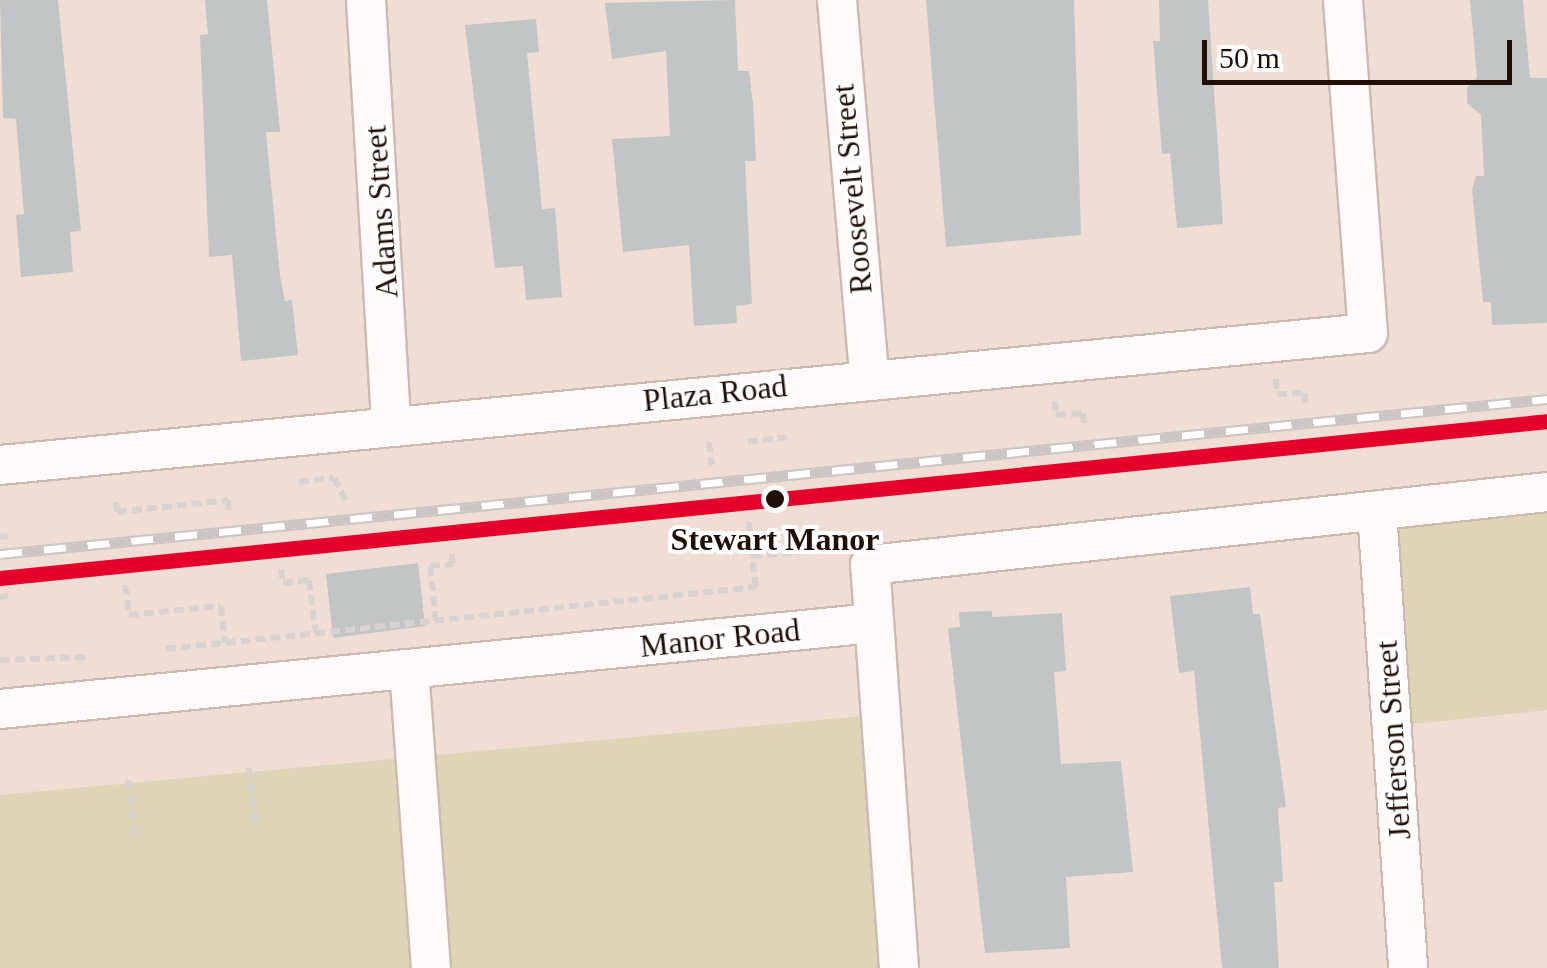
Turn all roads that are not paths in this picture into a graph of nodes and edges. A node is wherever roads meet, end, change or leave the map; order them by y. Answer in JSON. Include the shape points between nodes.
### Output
{"nodes":[{"id":1,"x":366,"y":0,"type":"edge"},
{"id":2,"x":837,"y":0,"type":"edge"},
{"id":3,"x":1343,"y":0,"type":"edge"},
{"id":4,"x":869,"y":378,"type":"junction"},
{"id":5,"x":391,"y":425,"type":"junction"},
{"id":6,"x":0,"y":465,"type":"edge"},
{"id":7,"x":1547,"y":492,"type":"edge"},
{"id":8,"x":1377,"y":511,"type":"junction"},
{"id":9,"x":874,"y":623,"type":"junction"},
{"id":10,"x":409,"y":669,"type":"junction"},
{"id":11,"x":0,"y":710,"type":"edge"},
{"id":12,"x":431,"y":968,"type":"edge"},
{"id":13,"x":899,"y":968,"type":"edge"},
{"id":14,"x":1408,"y":968,"type":"edge"}],
"edges":[{"from":1,"to":5,"type":"street","name":"Adams Street"},
{"from":2,"to":4,"type":"street","name":"Roosevelt Street"},
{"from":3,"to":4,"type":"street","name":"Plaza Road","via":[[1368,333]]},
{"from":4,"to":5,"type":"street","name":"Plaza Road"},
{"from":5,"to":6,"type":"street","name":"Plaza Road"},
{"from":7,"to":8,"type":"street"},
{"from":8,"to":9,"type":"street","via":[[870,564]]},
{"from":8,"to":14,"type":"street","name":"Jefferson Street"},
{"from":9,"to":10,"type":"street","name":"Manor Road"},
{"from":9,"to":13,"type":"street"},
{"from":10,"to":11,"type":"street","name":"Manor Road"},
{"from":10,"to":12,"type":"street"}]}
